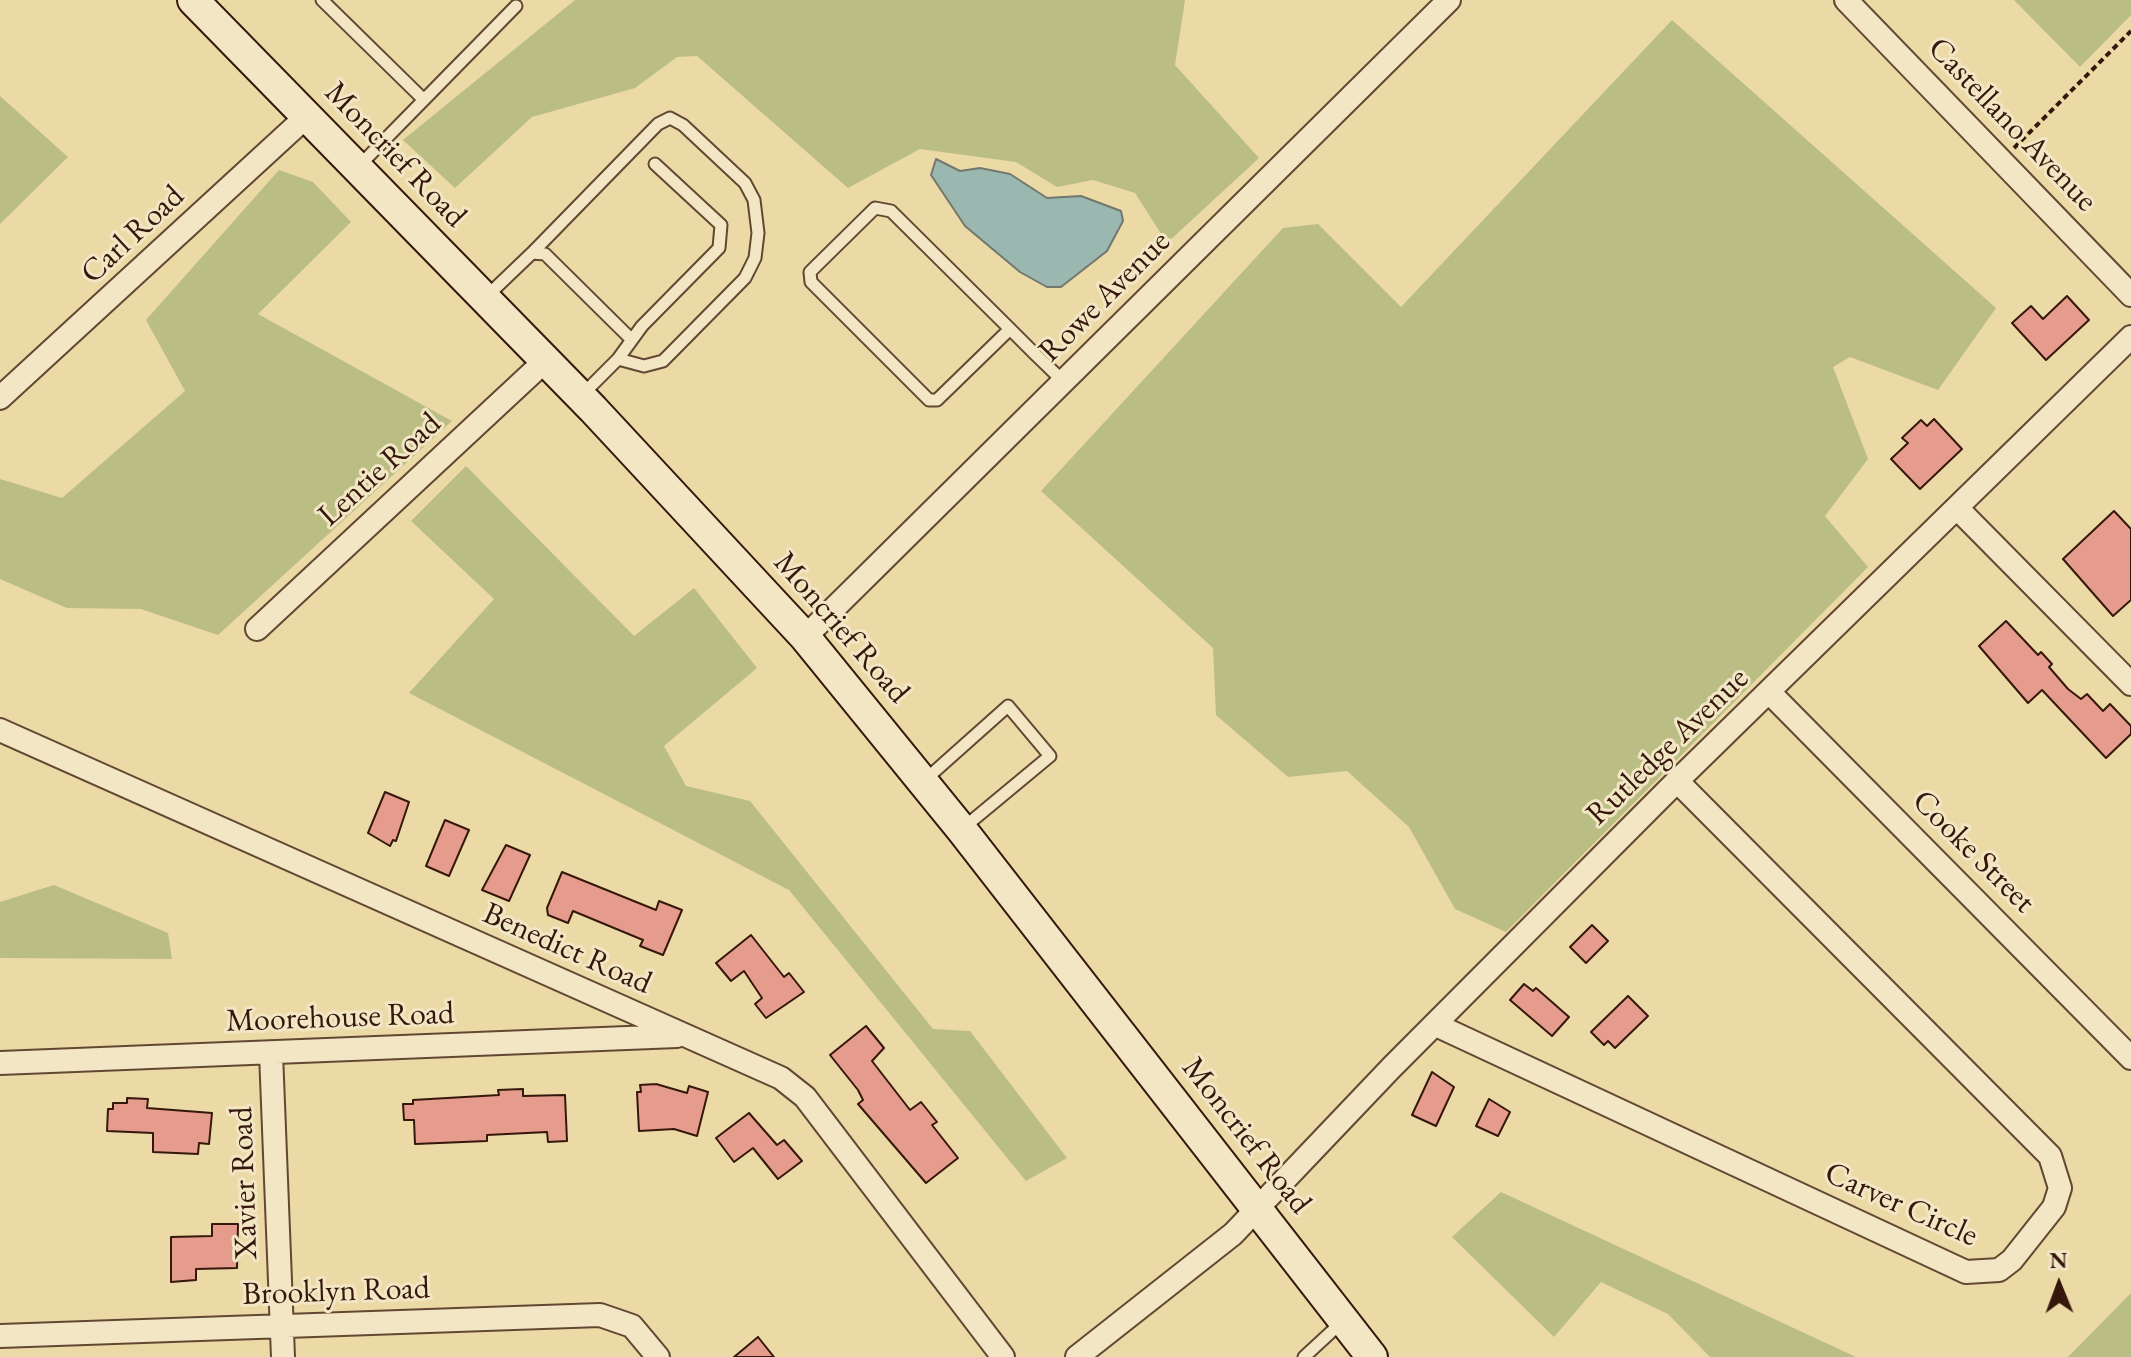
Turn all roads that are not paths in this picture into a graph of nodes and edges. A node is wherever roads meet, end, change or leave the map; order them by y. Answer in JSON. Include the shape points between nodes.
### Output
{"nodes":[{"id":1,"x":193,"y":0,"type":"edge"},
{"id":2,"x":322,"y":0,"type":"edge"},
{"id":3,"x":1449,"y":0,"type":"edge"},
{"id":4,"x":1846,"y":0,"type":"edge"},
{"id":5,"x":516,"y":6,"type":"dead end"},
{"id":6,"x":423,"y":99,"type":"junction"},
{"id":7,"x":307,"y":116,"type":"junction"},
{"id":8,"x":655,"y":164,"type":"dead end"},
{"id":9,"x":358,"y":168,"type":"junction"},
{"id":10,"x":532,"y":253,"type":"junction"},
{"id":11,"x":2131,"y":295,"type":"edge"},
{"id":12,"x":485,"y":298,"type":"junction"},
{"id":13,"x":1010,"y":329,"type":"junction"},
{"id":14,"x":2131,"y":337,"type":"edge"},
{"id":15,"x":632,"y":340,"type":"junction"},
{"id":16,"x":618,"y":359,"type":"junction"},
{"id":17,"x":546,"y":360,"type":"junction"},
{"id":18,"x":1064,"y":383,"type":"junction"},
{"id":19,"x":580,"y":396,"type":"junction"},
{"id":20,"x":0,"y":398,"type":"edge"},
{"id":21,"x":1957,"y":508,"type":"junction"},
{"id":22,"x":257,"y":629,"type":"dead end"},
{"id":23,"x":805,"y":637,"type":"junction"},
{"id":24,"x":2131,"y":684,"type":"edge"},
{"id":25,"x":1769,"y":692,"type":"junction"},
{"id":26,"x":0,"y":730,"type":"edge"},
{"id":27,"x":1677,"y":781,"type":"junction"},
{"id":28,"x":923,"y":782,"type":"junction"},
{"id":29,"x":962,"y":830,"type":"junction"},
{"id":30,"x":1436,"y":1025,"type":"junction"},
{"id":31,"x":682,"y":1035,"type":"junction"},
{"id":32,"x":271,"y":1053,"type":"junction"},
{"id":33,"x":2131,"y":1058,"type":"edge"},
{"id":34,"x":0,"y":1063,"type":"edge"},
{"id":35,"x":1256,"y":1208,"type":"junction"},
{"id":36,"x":1344,"y":1321,"type":"junction"},
{"id":37,"x":282,"y":1326,"type":"junction"},
{"id":38,"x":0,"y":1336,"type":"edge"},
{"id":39,"x":283,"y":1357,"type":"edge"},
{"id":40,"x":658,"y":1357,"type":"edge"},
{"id":41,"x":1003,"y":1357,"type":"edge"},
{"id":42,"x":1077,"y":1357,"type":"edge"},
{"id":43,"x":1304,"y":1357,"type":"edge"},
{"id":44,"x":1372,"y":1357,"type":"edge"}],
"edges":[{"from":1,"to":7,"type":"main road","name":"Moncrief Road"},
{"from":2,"to":6,"type":"lane"},
{"from":3,"to":18,"type":"street","name":"Rowe Avenue"},
{"from":4,"to":11,"type":"street","name":"Castellano Avenue"},
{"from":5,"to":6,"type":"lane"},
{"from":6,"to":9,"type":"lane"},
{"from":7,"to":9,"type":"main road","name":"Moncrief Road"},
{"from":7,"to":20,"type":"street","name":"Carl Road"},
{"from":8,"to":15,"type":"lane","via":[[721,225],[719,248]]},
{"from":9,"to":12,"type":"main road","name":"Moncrief Road"},
{"from":10,"to":12,"type":"lane"},
{"from":10,"to":15,"type":"lane","via":[[545,254]]},
{"from":10,"to":16,"type":"lane","via":[[658,124],[670,118],[745,183],[754,200],[758,233],[755,258],[745,278],[663,361],[644,366]]},
{"from":12,"to":17,"type":"main road","name":"Moncrief Road"},
{"from":13,"to":13,"type":"lane","via":[[891,211],[875,208],[810,272],[811,282],[929,400],[937,400]]},
{"from":13,"to":18,"type":"lane"},
{"from":14,"to":21,"type":"street","name":"Rutledge Avenue"},
{"from":15,"to":16,"type":"lane"},
{"from":16,"to":19,"type":"lane"},
{"from":17,"to":19,"type":"main road","name":"Moncrief Road"},
{"from":17,"to":22,"type":"street","name":"Lentie Road"},
{"from":18,"to":23,"type":"street","name":"Rowe Avenue"},
{"from":19,"to":23,"type":"main road","name":"Moncrief Road"},
{"from":21,"to":24,"type":"street"},
{"from":21,"to":25,"type":"street","name":"Rutledge Avenue"},
{"from":23,"to":28,"type":"main road","name":"Moncrief Road"},
{"from":25,"to":27,"type":"street","name":"Rutledge Avenue"},
{"from":25,"to":33,"type":"street","name":"Cooke Street"},
{"from":26,"to":31,"type":"street","name":"Benedict Road"},
{"from":27,"to":30,"type":"street","name":"Rutledge Avenue"},
{"from":27,"to":30,"type":"street","name":"Carver Circle","via":[[2050,1156],[2060,1188],[2054,1207],[2012,1260],[1999,1270],[1966,1272]]},
{"from":28,"to":29,"type":"main road","name":"Moncrief Road"},
{"from":28,"to":29,"type":"lane","via":[[1008,706],[1050,756]]},
{"from":29,"to":35,"type":"main road","name":"Moncrief Road"},
{"from":30,"to":35,"type":"street","name":"Rutledge Avenue"},
{"from":31,"to":32,"type":"street","name":"Moorehouse Road"},
{"from":31,"to":41,"type":"street","name":"Benedict Road","via":[[781,1078],[805,1097]]},
{"from":32,"to":34,"type":"street","name":"Moorehouse Road"},
{"from":32,"to":37,"type":"street","name":"Xavier Road"},
{"from":35,"to":36,"type":"main road","name":"Moncrief Road"},
{"from":35,"to":42,"type":"street","name":"Rutledge Avenue","via":[[1233,1234]]},
{"from":36,"to":43,"type":"lane"},
{"from":36,"to":44,"type":"main road","name":"Moncrief Road"},
{"from":37,"to":38,"type":"street","name":"Brooklyn Road"},
{"from":37,"to":39,"type":"street","name":"Xavier Road"},
{"from":37,"to":40,"type":"street","name":"Brooklyn Road","via":[[600,1315],[632,1326]]}]}
